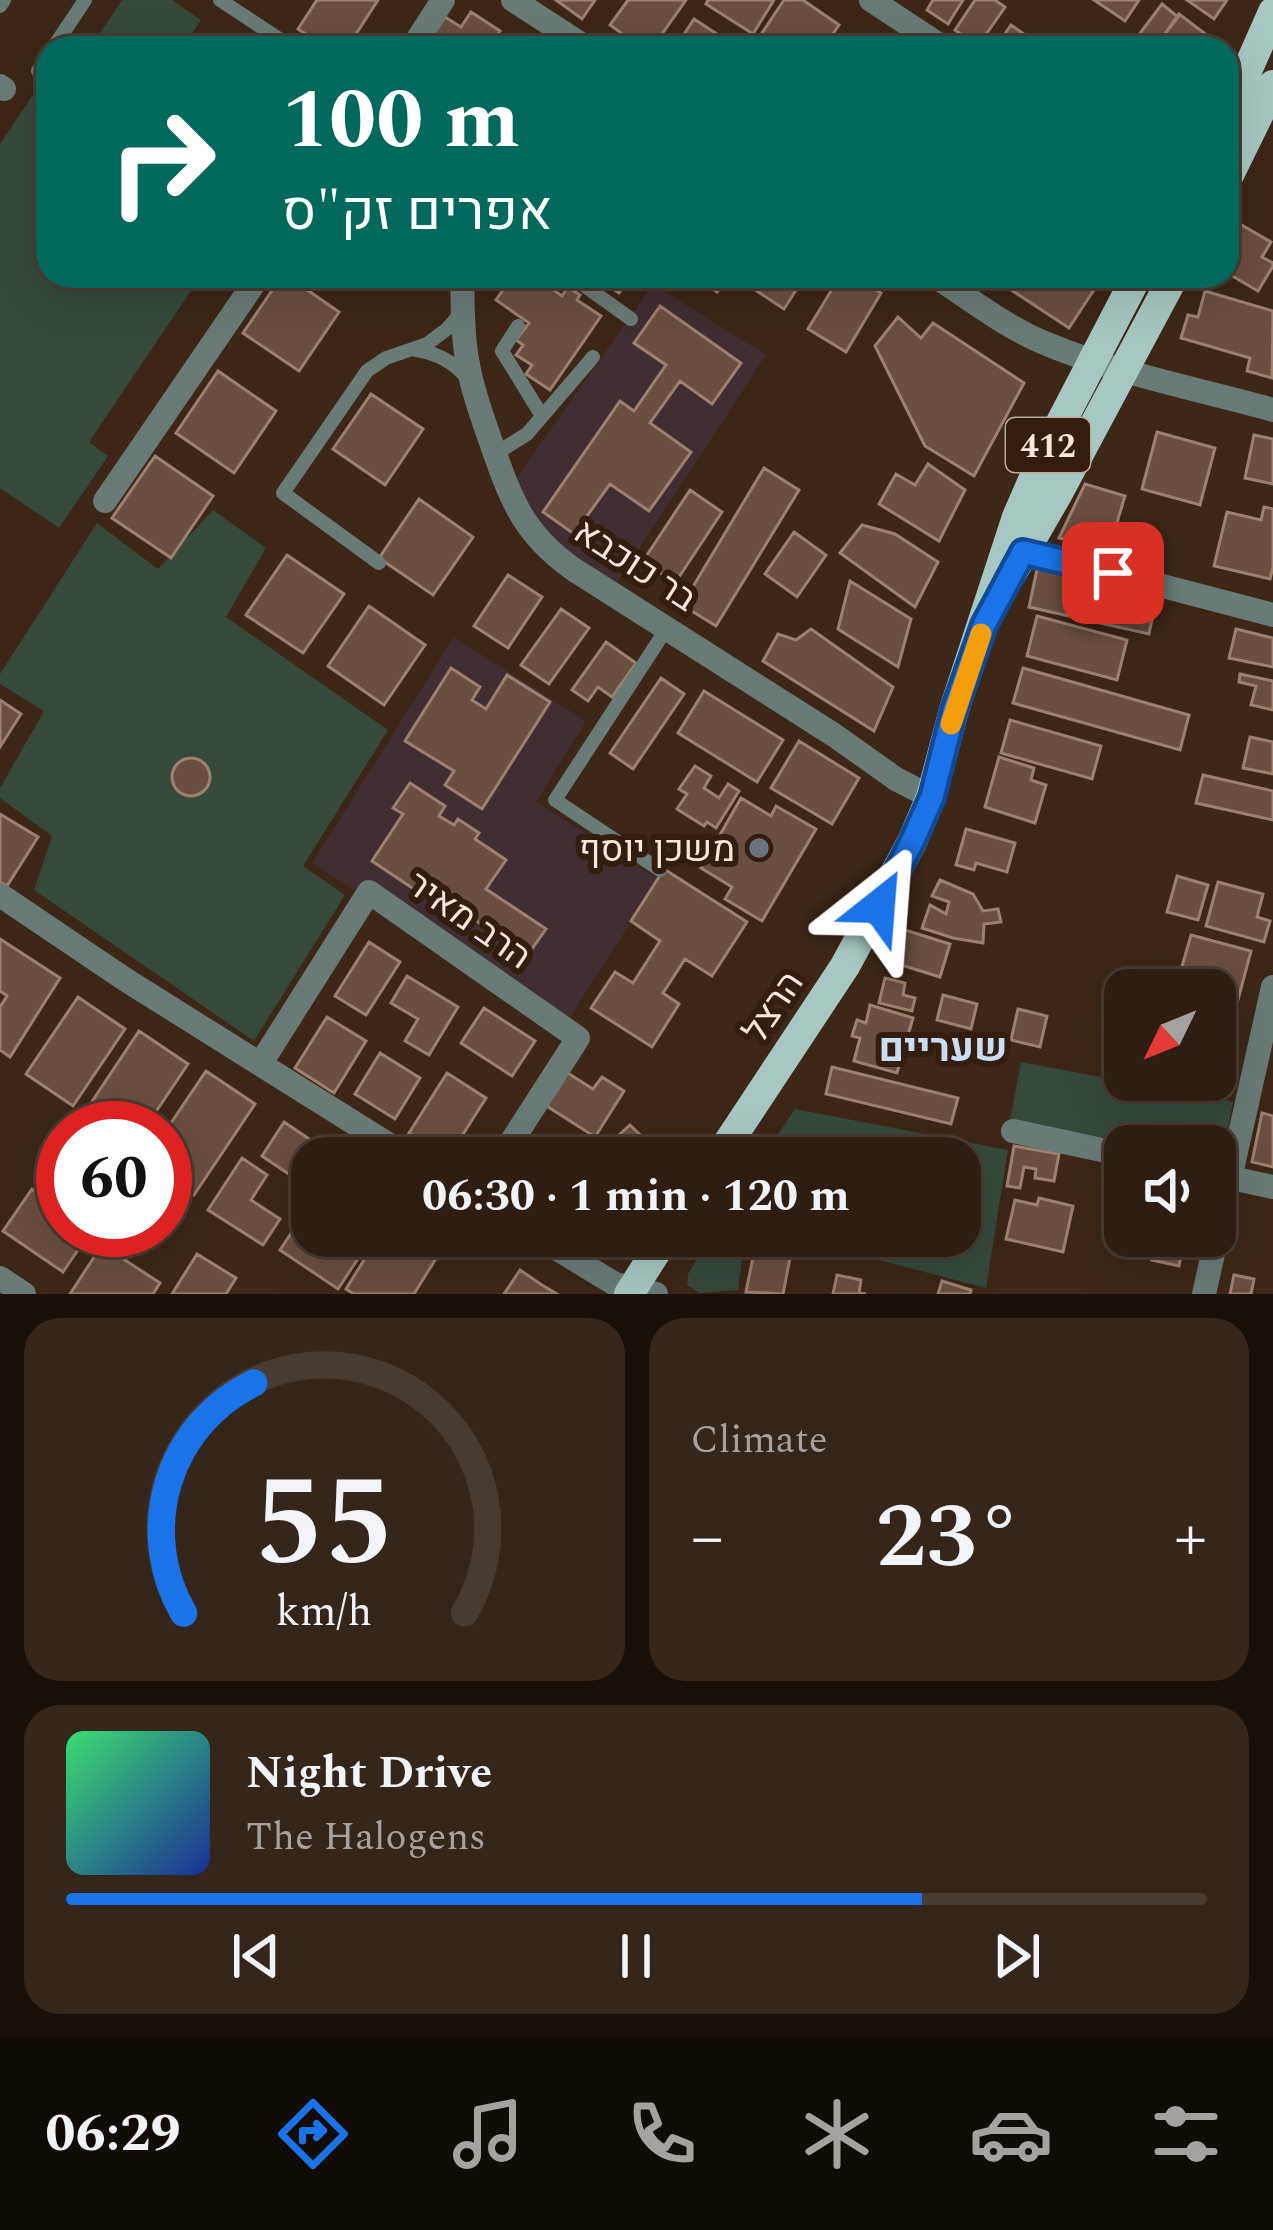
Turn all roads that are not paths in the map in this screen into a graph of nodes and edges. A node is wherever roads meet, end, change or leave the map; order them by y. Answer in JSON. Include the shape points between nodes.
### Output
{"nodes":[{"id":1,"x":85,"y":0,"type":"edge"},
{"id":2,"x":220,"y":0,"type":"edge"},
{"id":3,"x":443,"y":0,"type":"edge"},
{"id":4,"x":513,"y":0,"type":"edge"},
{"id":5,"x":871,"y":0,"type":"edge"},
{"id":6,"x":1273,"y":12,"type":"edge"},
{"id":7,"x":61,"y":36,"type":"edge"},
{"id":8,"x":274,"y":36,"type":"edge"},
{"id":9,"x":420,"y":36,"type":"edge"},
{"id":10,"x":568,"y":36,"type":"edge"},
{"id":11,"x":926,"y":36,"type":"edge"},
{"id":12,"x":1273,"y":85,"type":"edge"},
{"id":13,"x":1239,"y":89,"type":"edge"},
{"id":14,"x":1239,"y":154,"type":"edge"},
{"id":15,"x":251,"y":288,"type":"edge"},
{"id":16,"x":462,"y":288,"type":"edge"},
{"id":17,"x":588,"y":288,"type":"edge"},
{"id":18,"x":953,"y":288,"type":"edge"},
{"id":19,"x":1130,"y":288,"type":"edge"},
{"id":20,"x":1168,"y":288,"type":"edge"},
{"id":21,"x":463,"y":307,"type":"junction"},
{"id":22,"x":631,"y":319,"type":"dead end"},
{"id":23,"x":518,"y":326,"type":"dead end"},
{"id":24,"x":416,"y":350,"type":"junction"},
{"id":25,"x":593,"y":357,"type":"dead end"},
{"id":26,"x":1090,"y":361,"type":"junction"},
{"id":27,"x":1124,"y":369,"type":"junction"},
{"id":28,"x":473,"y":388,"type":"junction"},
{"id":29,"x":1273,"y":410,"type":"edge"},
{"id":30,"x":542,"y":416,"type":"junction"},
{"id":31,"x":495,"y":454,"type":"junction"},
{"id":32,"x":104,"y":501,"type":"dead end"},
{"id":33,"x":1023,"y":552,"type":"junction"},
{"id":34,"x":379,"y":563,"type":"dead end"},
{"id":35,"x":1273,"y":615,"type":"edge"},
{"id":36,"x":984,"y":625,"type":"junction"},
{"id":37,"x":667,"y":628,"type":"junction"},
{"id":38,"x":932,"y":797,"type":"junction"},
{"id":39,"x":660,"y":870,"type":"dead end"},
{"id":40,"x":0,"y":896,"type":"edge"},
{"id":41,"x":1273,"y":987,"type":"edge"},
{"id":42,"x":261,"y":1063,"type":"junction"},
{"id":43,"x":1236,"y":1125,"type":"edge"},
{"id":44,"x":1013,"y":1130,"type":"dead end"},
{"id":45,"x":377,"y":1137,"type":"edge"},
{"id":46,"x":514,"y":1137,"type":"edge"},
{"id":47,"x":732,"y":1137,"type":"edge"},
{"id":48,"x":1104,"y":1150,"type":"edge"},
{"id":49,"x":1236,"y":1179,"type":"edge"},
{"id":50,"x":1273,"y":1187,"type":"edge"},
{"id":51,"x":571,"y":1257,"type":"edge"},
{"id":52,"x":656,"y":1257,"type":"edge"},
{"id":53,"x":1210,"y":1257,"type":"edge"},
{"id":54,"x":0,"y":1278,"type":"edge"},
{"id":55,"x":639,"y":1292,"type":"edge"},
{"id":56,"x":24,"y":1294,"type":"edge"},
{"id":57,"x":1204,"y":1294,"type":"edge"}],
"edges":[{"from":1,"to":7,"type":"lane"},
{"from":2,"to":8,"type":"lane"},
{"from":3,"to":9,"type":"street"},
{"from":4,"to":10,"type":"street"},
{"from":5,"to":11,"type":"street"},
{"from":6,"to":13,"type":"main road"},
{"from":12,"to":14,"type":"main road"},
{"from":15,"to":32,"type":"street"},
{"from":16,"to":21,"type":"street","name":"בר כוכבא"},
{"from":17,"to":22,"type":"lane"},
{"from":18,"to":26,"type":"street","via":[[1013,327]]},
{"from":19,"to":26,"type":"main road","name":"הרצל","number":"412"},
{"from":20,"to":27,"type":"main road","name":"הרצל","number":"412"},
{"from":21,"to":24,"type":"lane"},
{"from":21,"to":28,"type":"street","name":"בר כוכבא"},
{"from":23,"to":30,"type":"lane","via":[[502,350]]},
{"from":24,"to":28,"type":"lane","via":[[448,360]]},
{"from":24,"to":34,"type":"lane","via":[[367,371],[284,493]]},
{"from":25,"to":30,"type":"lane"},
{"from":26,"to":27,"type":"street"},
{"from":26,"to":36,"type":"main road","name":"הרצל","number":"412","via":[[1017,517]]},
{"from":27,"to":29,"type":"street"},
{"from":27,"to":33,"type":"main road","name":"הרצל","number":"412"},
{"from":28,"to":31,"type":"street","name":"בר כוכבא"},
{"from":30,"to":31,"type":"lane"},
{"from":31,"to":37,"type":"street","name":"בר כוכבא","via":[[540,543]]},
{"from":33,"to":35,"type":"street"},
{"from":33,"to":36,"type":"main road","name":"הרצל","number":"412"},
{"from":36,"to":38,"type":"main road","name":"הרצל","number":"412"},
{"from":37,"to":38,"type":"street","name":"בר כוכבא"},
{"from":37,"to":39,"type":"lane","via":[[555,800]]},
{"from":38,"to":47,"type":"main road","name":"הרצל","number":"412","via":[[845,966]]},
{"from":40,"to":42,"type":"street"},
{"from":41,"to":43,"type":"street"},
{"from":42,"to":45,"type":"street"},
{"from":42,"to":46,"type":"street","name":"הרב מאיר","via":[[369,892],[578,1038]]},
{"from":44,"to":48,"type":"street"},
{"from":49,"to":50,"type":"street"},
{"from":51,"to":55,"type":"street"},
{"from":52,"to":55,"type":"main road"},
{"from":53,"to":57,"type":"street"},
{"from":54,"to":56,"type":"street"}]}
